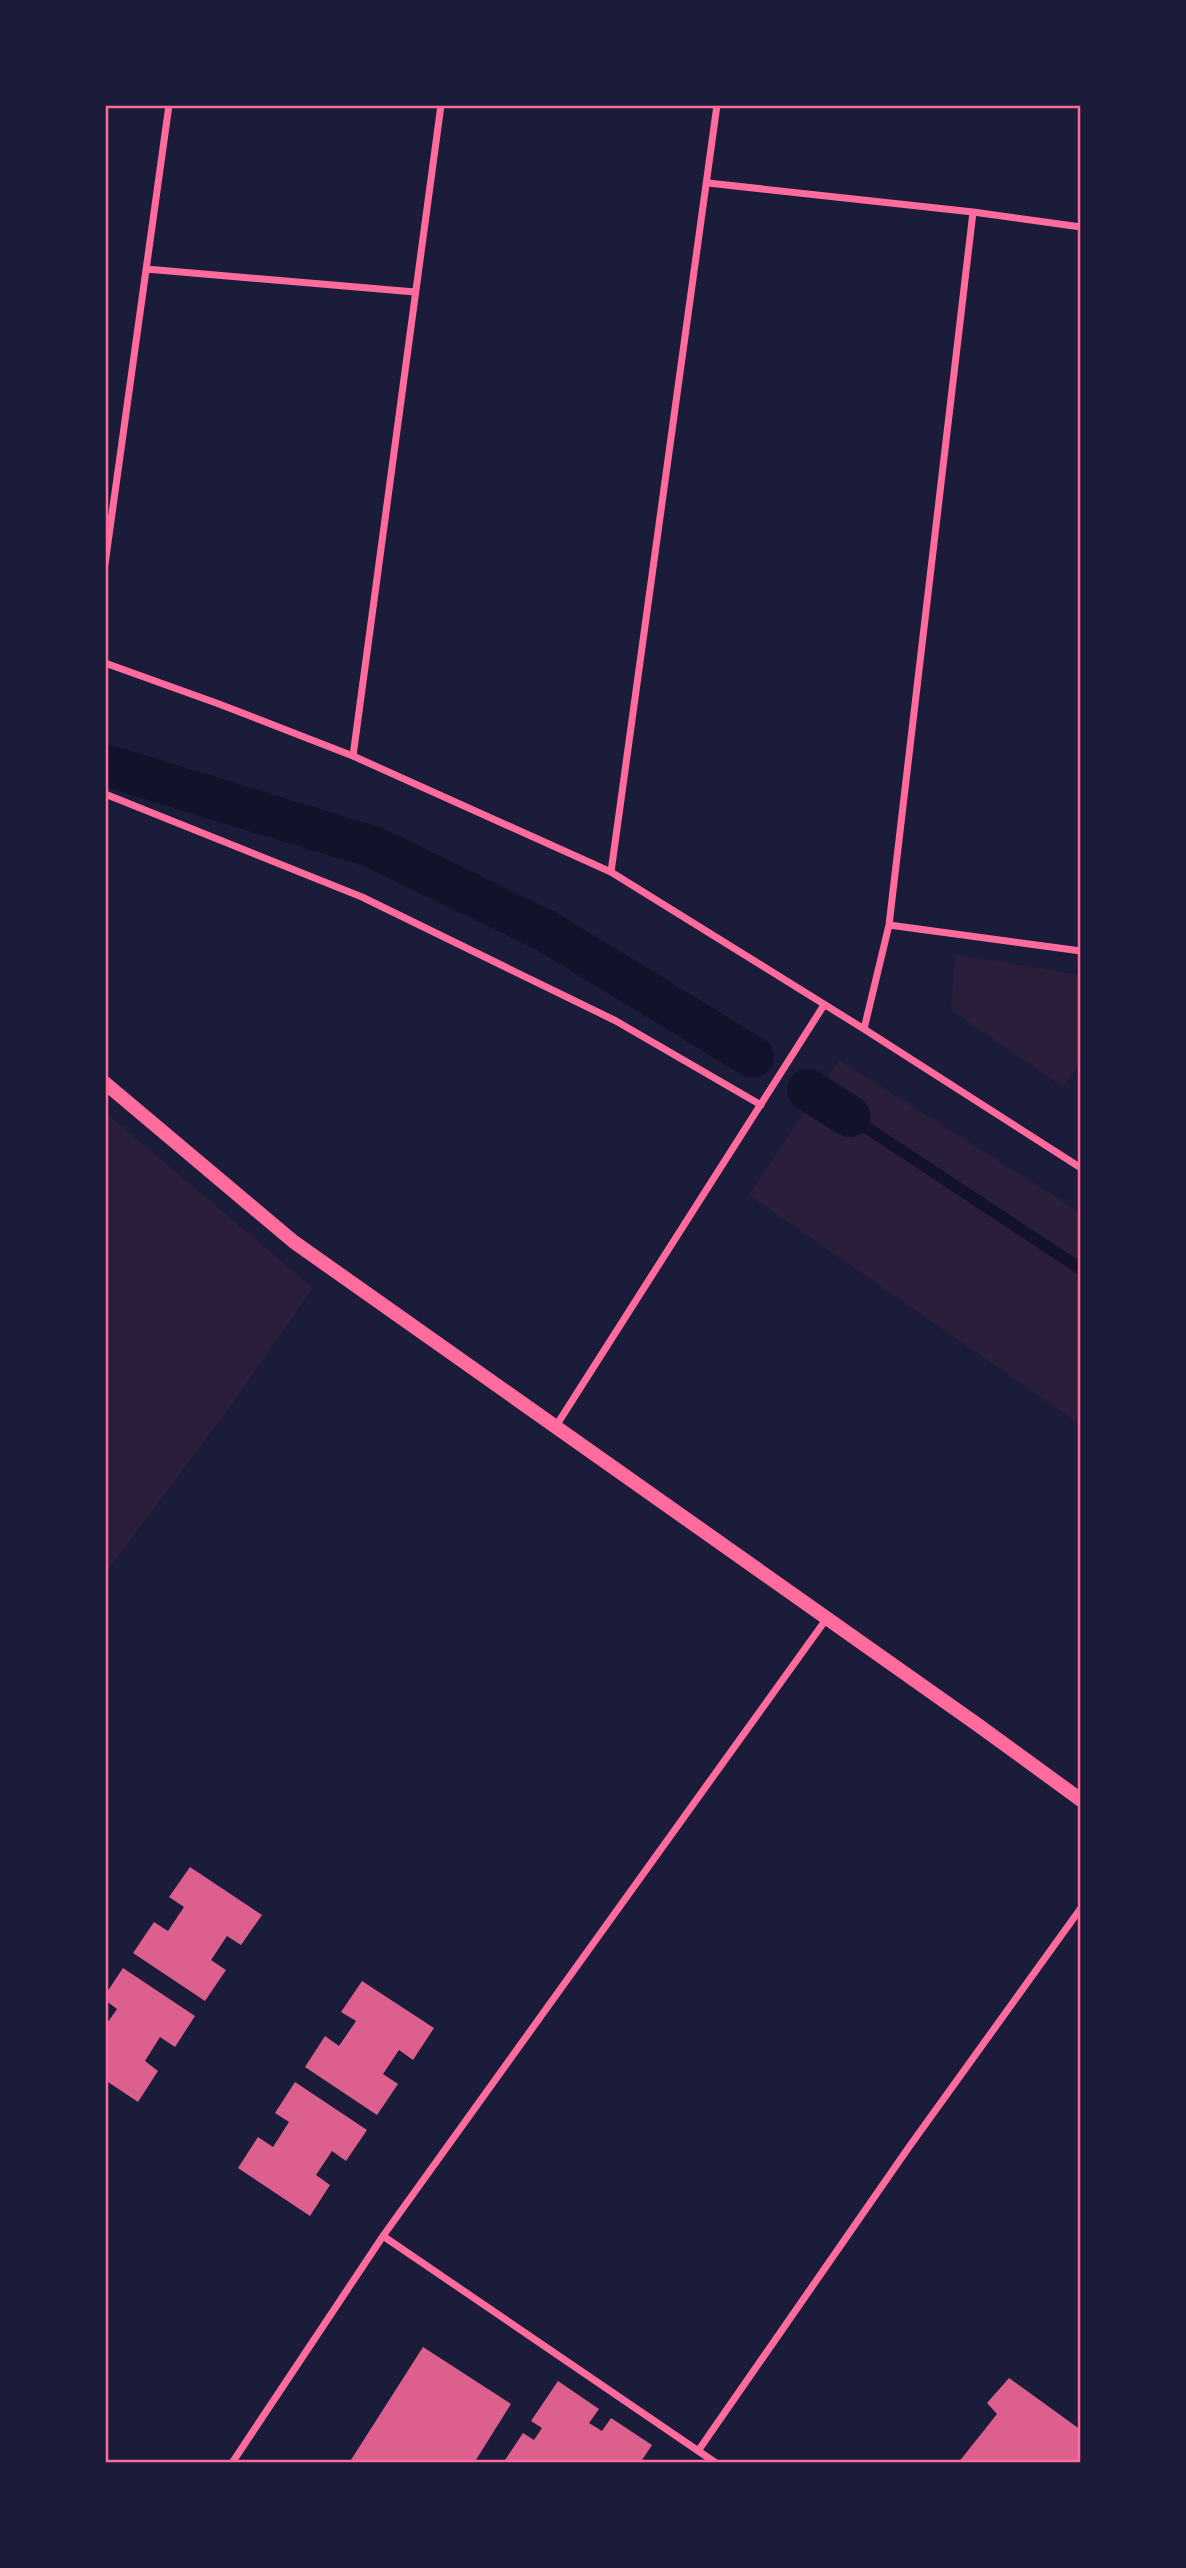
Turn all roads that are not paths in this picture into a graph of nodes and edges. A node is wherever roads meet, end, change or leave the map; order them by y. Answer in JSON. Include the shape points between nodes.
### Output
{"nodes":[{"id":1,"x":169,"y":105,"type":"edge"},
{"id":2,"x":441,"y":105,"type":"edge"},
{"id":3,"x":717,"y":105,"type":"edge"},
{"id":4,"x":708,"y":183,"type":"junction"},
{"id":5,"x":974,"y":212,"type":"junction"},
{"id":6,"x":1081,"y":227,"type":"edge"},
{"id":7,"x":146,"y":269,"type":"junction"},
{"id":8,"x":415,"y":292,"type":"junction"},
{"id":9,"x":105,"y":564,"type":"edge"},
{"id":10,"x":105,"y":663,"type":"edge"},
{"id":11,"x":353,"y":756,"type":"junction"},
{"id":12,"x":105,"y":794,"type":"edge"},
{"id":13,"x":611,"y":872,"type":"junction"},
{"id":14,"x":889,"y":925,"type":"junction"},
{"id":15,"x":1081,"y":951,"type":"edge"},
{"id":16,"x":824,"y":1005,"type":"junction"},
{"id":17,"x":864,"y":1028,"type":"junction"},
{"id":18,"x":105,"y":1083,"type":"edge"},
{"id":19,"x":761,"y":1105,"type":"junction"},
{"id":20,"x":1081,"y":1168,"type":"edge"},
{"id":21,"x":556,"y":1426,"type":"junction"},
{"id":22,"x":827,"y":1618,"type":"junction"},
{"id":23,"x":1081,"y":1800,"type":"edge"},
{"id":24,"x":1081,"y":1909,"type":"edge"},
{"id":25,"x":383,"y":2236,"type":"junction"},
{"id":26,"x":698,"y":2451,"type":"junction"},
{"id":27,"x":232,"y":2463,"type":"edge"},
{"id":28,"x":716,"y":2463,"type":"edge"}],
"edges":[{"from":1,"to":7,"type":"street"},
{"from":2,"to":8,"type":"street"},
{"from":3,"to":4,"type":"street"},
{"from":4,"to":5,"type":"street"},
{"from":4,"to":13,"type":"street"},
{"from":5,"to":6,"type":"street"},
{"from":5,"to":14,"type":"street"},
{"from":7,"to":8,"type":"street"},
{"from":7,"to":9,"type":"street"},
{"from":8,"to":11,"type":"street"},
{"from":10,"to":11,"type":"street"},
{"from":11,"to":13,"type":"street"},
{"from":12,"to":19,"type":"street","via":[[362,897],[616,1021]]},
{"from":13,"to":16,"type":"street"},
{"from":14,"to":15,"type":"street"},
{"from":14,"to":17,"type":"street"},
{"from":16,"to":17,"type":"street"},
{"from":16,"to":19,"type":"street"},
{"from":17,"to":20,"type":"street"},
{"from":18,"to":21,"type":"main road","via":[[294,1242]]},
{"from":19,"to":21,"type":"street"},
{"from":21,"to":22,"type":"main road"},
{"from":22,"to":23,"type":"main road"},
{"from":22,"to":25,"type":"street"},
{"from":24,"to":26,"type":"street"},
{"from":25,"to":26,"type":"street"},
{"from":25,"to":27,"type":"street"},
{"from":26,"to":28,"type":"street"}]}
